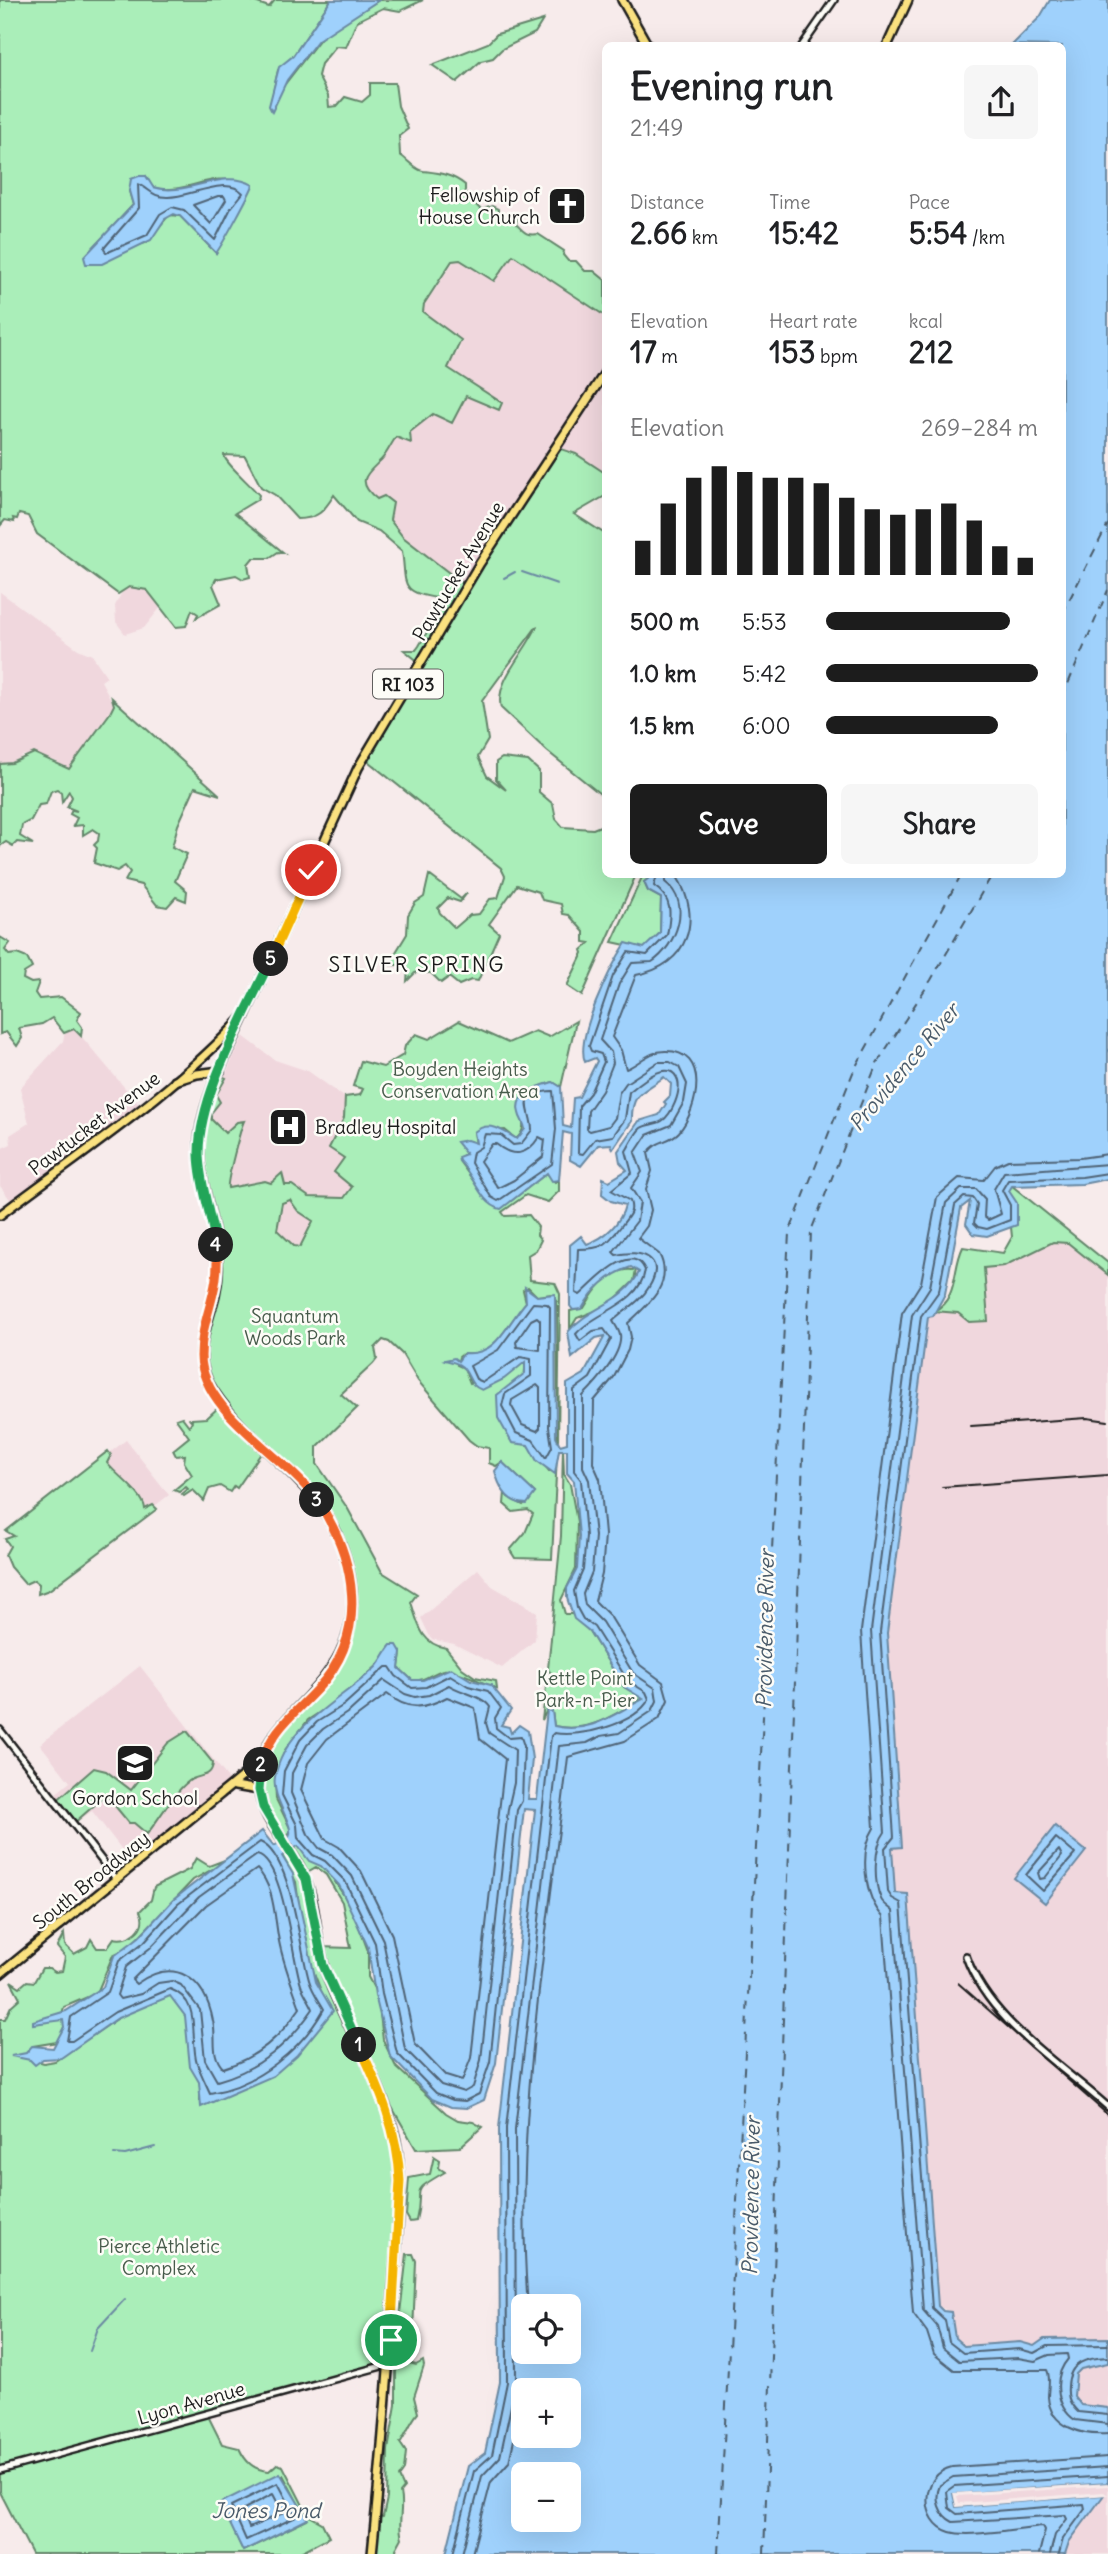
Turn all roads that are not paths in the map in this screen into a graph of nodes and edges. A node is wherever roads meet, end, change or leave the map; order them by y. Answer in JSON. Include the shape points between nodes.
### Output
{"nodes":[{"id":1,"x":622,"y":0,"type":"edge"},
{"id":2,"x":834,"y":0,"type":"edge"},
{"id":3,"x":908,"y":0,"type":"edge"},
{"id":4,"x":646,"y":42,"type":"edge"},
{"id":5,"x":805,"y":42,"type":"edge"},
{"id":6,"x":889,"y":42,"type":"edge"},
{"id":7,"x":602,"y":377,"type":"edge"},
{"id":8,"x":245,"y":1015,"type":"junction"},
{"id":9,"x":220,"y":1069,"type":"junction"},
{"id":10,"x":197,"y":1074,"type":"junction"},
{"id":11,"x":177,"y":1079,"type":"junction"},
{"id":12,"x":211,"y":1091,"type":"junction"},
{"id":13,"x":0,"y":1214,"type":"edge"},
{"id":14,"x":0,"y":1730,"type":"edge"},
{"id":15,"x":261,"y":1761,"type":"junction"},
{"id":16,"x":235,"y":1786,"type":"junction"},
{"id":17,"x":259,"y":1790,"type":"junction"},
{"id":18,"x":117,"y":1880,"type":"junction"},
{"id":19,"x":966,"y":1956,"type":"dead end"},
{"id":20,"x":0,"y":1974,"type":"edge"},
{"id":21,"x":1108,"y":2107,"type":"edge"},
{"id":22,"x":389,"y":2364,"type":"junction"},
{"id":23,"x":0,"y":2470,"type":"edge"},
{"id":24,"x":372,"y":2554,"type":"edge"}],
"edges":[{"from":1,"to":4,"type":"main road"},
{"from":2,"to":5,"type":"street"},
{"from":3,"to":6,"type":"main road"},
{"from":7,"to":8,"type":"main road","name":"Pawtucket Avenue","number":"RI 103","via":[[484,556],[358,768]]},
{"from":8,"to":9,"type":"main road","number":"RI 103"},
{"from":8,"to":11,"type":"main road","name":"Pawtucket Avenue","number":"RI 103","via":[[222,1042]]},
{"from":9,"to":10,"type":"main road","name":"Pawtucket Avenue","number":"RI 103"},
{"from":9,"to":11,"type":"main road","name":"Pawtucket Avenue","via":[[200,1069]]},
{"from":9,"to":12,"type":"main road"},
{"from":10,"to":11,"type":"main road","name":"Pawtucket Avenue","number":"RI 103"},
{"from":10,"to":12,"type":"main road","via":[[207,1079]]},
{"from":11,"to":13,"type":"main road","name":"Pawtucket Avenue","number":"RI 103"},
{"from":12,"to":15,"type":"main road","via":[[200,1131],[199,1158],[218,1275],[204,1328],[202,1366],[211,1387],[236,1419],[301,1479],[319,1504],[337,1535],[352,1589],[349,1634],[337,1663],[277,1731]]},
{"from":14,"to":18,"type":"street"},
{"from":15,"to":16,"type":"main road","name":"South Broadway"},
{"from":15,"to":17,"type":"main road"},
{"from":16,"to":17,"type":"main road"},
{"from":16,"to":18,"type":"main road","name":"South Broadway"},
{"from":17,"to":22,"type":"main road","via":[[267,1816],[309,1890],[327,1976],[377,2086],[396,2141],[400,2181]]},
{"from":18,"to":20,"type":"main road","name":"South Broadway"},
{"from":19,"to":21,"type":"street","via":[[976,1983],[994,2006]]},
{"from":22,"to":23,"type":"street","name":"Lyon Avenue"},
{"from":22,"to":24,"type":"main road"}]}
